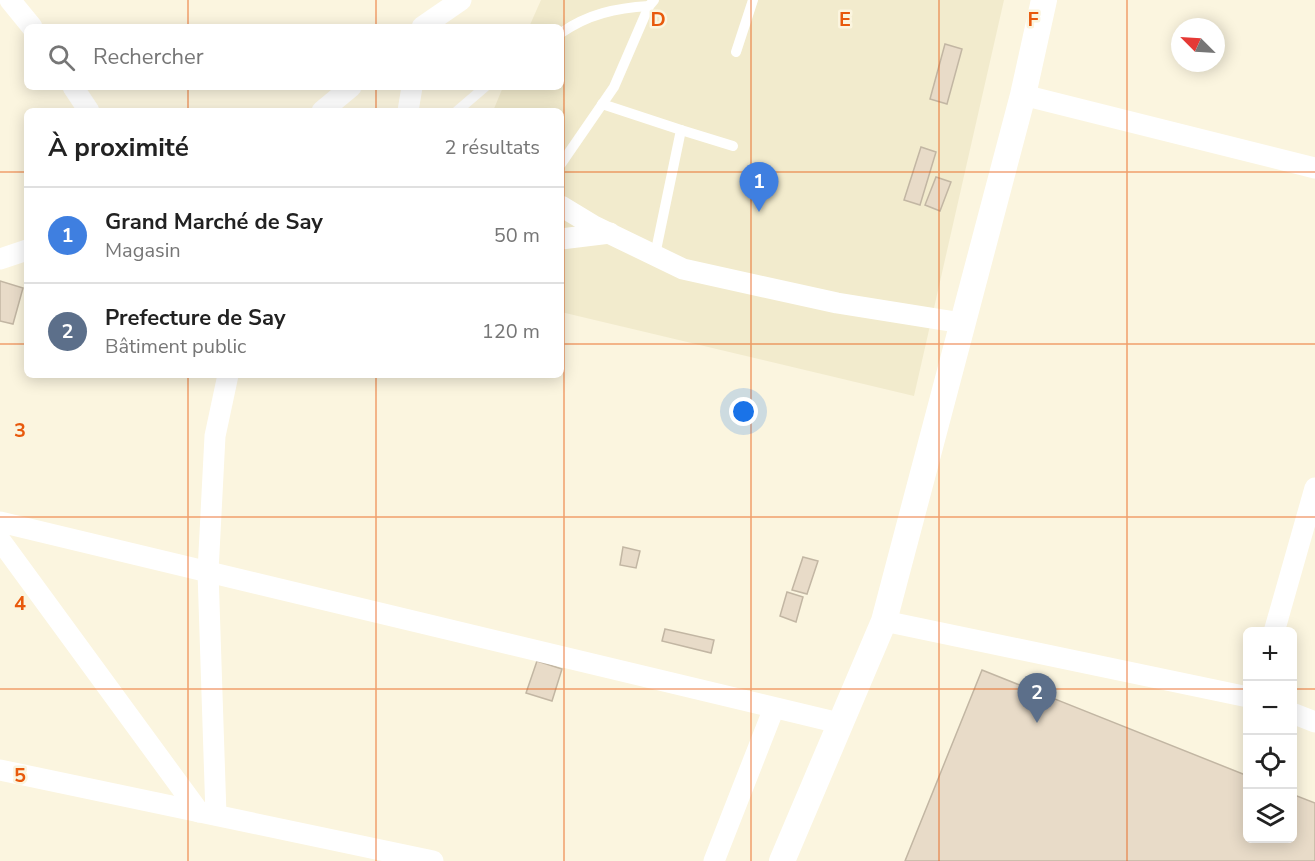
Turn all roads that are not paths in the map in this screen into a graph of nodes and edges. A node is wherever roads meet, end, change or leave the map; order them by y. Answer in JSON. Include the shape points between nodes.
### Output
{"nodes":[{"id":1,"x":10,"y":0,"type":"edge"},
{"id":2,"x":461,"y":0,"type":"edge"},
{"id":3,"x":753,"y":0,"type":"edge"},
{"id":4,"x":1044,"y":0,"type":"edge"},
{"id":5,"x":651,"y":3,"type":"edge"},
{"id":6,"x":30,"y":24,"type":"edge"},
{"id":7,"x":426,"y":24,"type":"edge"},
{"id":8,"x":564,"y":31,"type":"edge"},
{"id":9,"x":736,"y":52,"type":"dead end"},
{"id":10,"x":75,"y":90,"type":"edge"},
{"id":11,"x":347,"y":90,"type":"edge"},
{"id":12,"x":412,"y":90,"type":"edge"},
{"id":13,"x":482,"y":90,"type":"edge"},
{"id":14,"x":1023,"y":95,"type":"junction"},
{"id":15,"x":602,"y":104,"type":"junction"},
{"id":16,"x":87,"y":108,"type":"edge"},
{"id":17,"x":326,"y":108,"type":"edge"},
{"id":18,"x":409,"y":108,"type":"edge"},
{"id":19,"x":460,"y":108,"type":"edge"},
{"id":20,"x":681,"y":130,"type":"junction"},
{"id":21,"x":733,"y":146,"type":"dead end"},
{"id":22,"x":564,"y":160,"type":"edge"},
{"id":23,"x":1315,"y":168,"type":"edge"},
{"id":24,"x":564,"y":208,"type":"edge"},
{"id":25,"x":610,"y":233,"type":"junction"},
{"id":26,"x":564,"y":239,"type":"edge"},
{"id":27,"x":24,"y":251,"type":"edge"},
{"id":28,"x":655,"y":255,"type":"junction"},
{"id":29,"x":0,"y":259,"type":"edge"},
{"id":30,"x":962,"y":323,"type":"junction"},
{"id":31,"x":227,"y":378,"type":"edge"},
{"id":32,"x":1315,"y":488,"type":"edge"},
{"id":33,"x":0,"y":522,"type":"edge"},
{"id":34,"x":0,"y":540,"type":"edge"},
{"id":35,"x":208,"y":572,"type":"junction"},
{"id":36,"x":884,"y":621,"type":"junction"},
{"id":37,"x":1275,"y":627,"type":"edge"},
{"id":38,"x":1243,"y":696,"type":"edge"},
{"id":39,"x":774,"y":708,"type":"junction"},
{"id":40,"x":1297,"y":715,"type":"edge"},
{"id":41,"x":1315,"y":722,"type":"edge"},
{"id":42,"x":839,"y":723,"type":"junction"},
{"id":43,"x":0,"y":770,"type":"edge"},
{"id":44,"x":207,"y":814,"type":"junction"},
{"id":45,"x":433,"y":861,"type":"edge"},
{"id":46,"x":714,"y":861,"type":"edge"},
{"id":47,"x":782,"y":861,"type":"edge"}],
"edges":[{"from":1,"to":6,"type":"street"},
{"from":2,"to":7,"type":"street"},
{"from":3,"to":9,"type":"lane"},
{"from":4,"to":14,"type":"street"},
{"from":5,"to":8,"type":"lane","via":[[615,8]]},
{"from":5,"to":15,"type":"lane","via":[[614,87]]},
{"from":10,"to":16,"type":"street"},
{"from":11,"to":17,"type":"street"},
{"from":12,"to":18,"type":"street"},
{"from":13,"to":19,"type":"lane"},
{"from":14,"to":23,"type":"street"},
{"from":14,"to":30,"type":"street"},
{"from":15,"to":20,"type":"lane"},
{"from":15,"to":22,"type":"lane"},
{"from":20,"to":21,"type":"lane"},
{"from":20,"to":28,"type":"lane"},
{"from":24,"to":25,"type":"street"},
{"from":25,"to":26,"type":"street"},
{"from":25,"to":28,"type":"street"},
{"from":27,"to":29,"type":"street"},
{"from":28,"to":30,"type":"street","via":[[683,269],[826,301]]},
{"from":30,"to":36,"type":"street"},
{"from":31,"to":35,"type":"street","via":[[215,436]]},
{"from":32,"to":37,"type":"street"},
{"from":33,"to":35,"type":"street"},
{"from":34,"to":44,"type":"street"},
{"from":35,"to":39,"type":"street"},
{"from":35,"to":44,"type":"street"},
{"from":36,"to":38,"type":"street"},
{"from":36,"to":42,"type":"street"},
{"from":39,"to":42,"type":"street"},
{"from":39,"to":46,"type":"street"},
{"from":40,"to":41,"type":"street"},
{"from":42,"to":47,"type":"street"},
{"from":43,"to":44,"type":"street"},
{"from":44,"to":45,"type":"street"}]}
